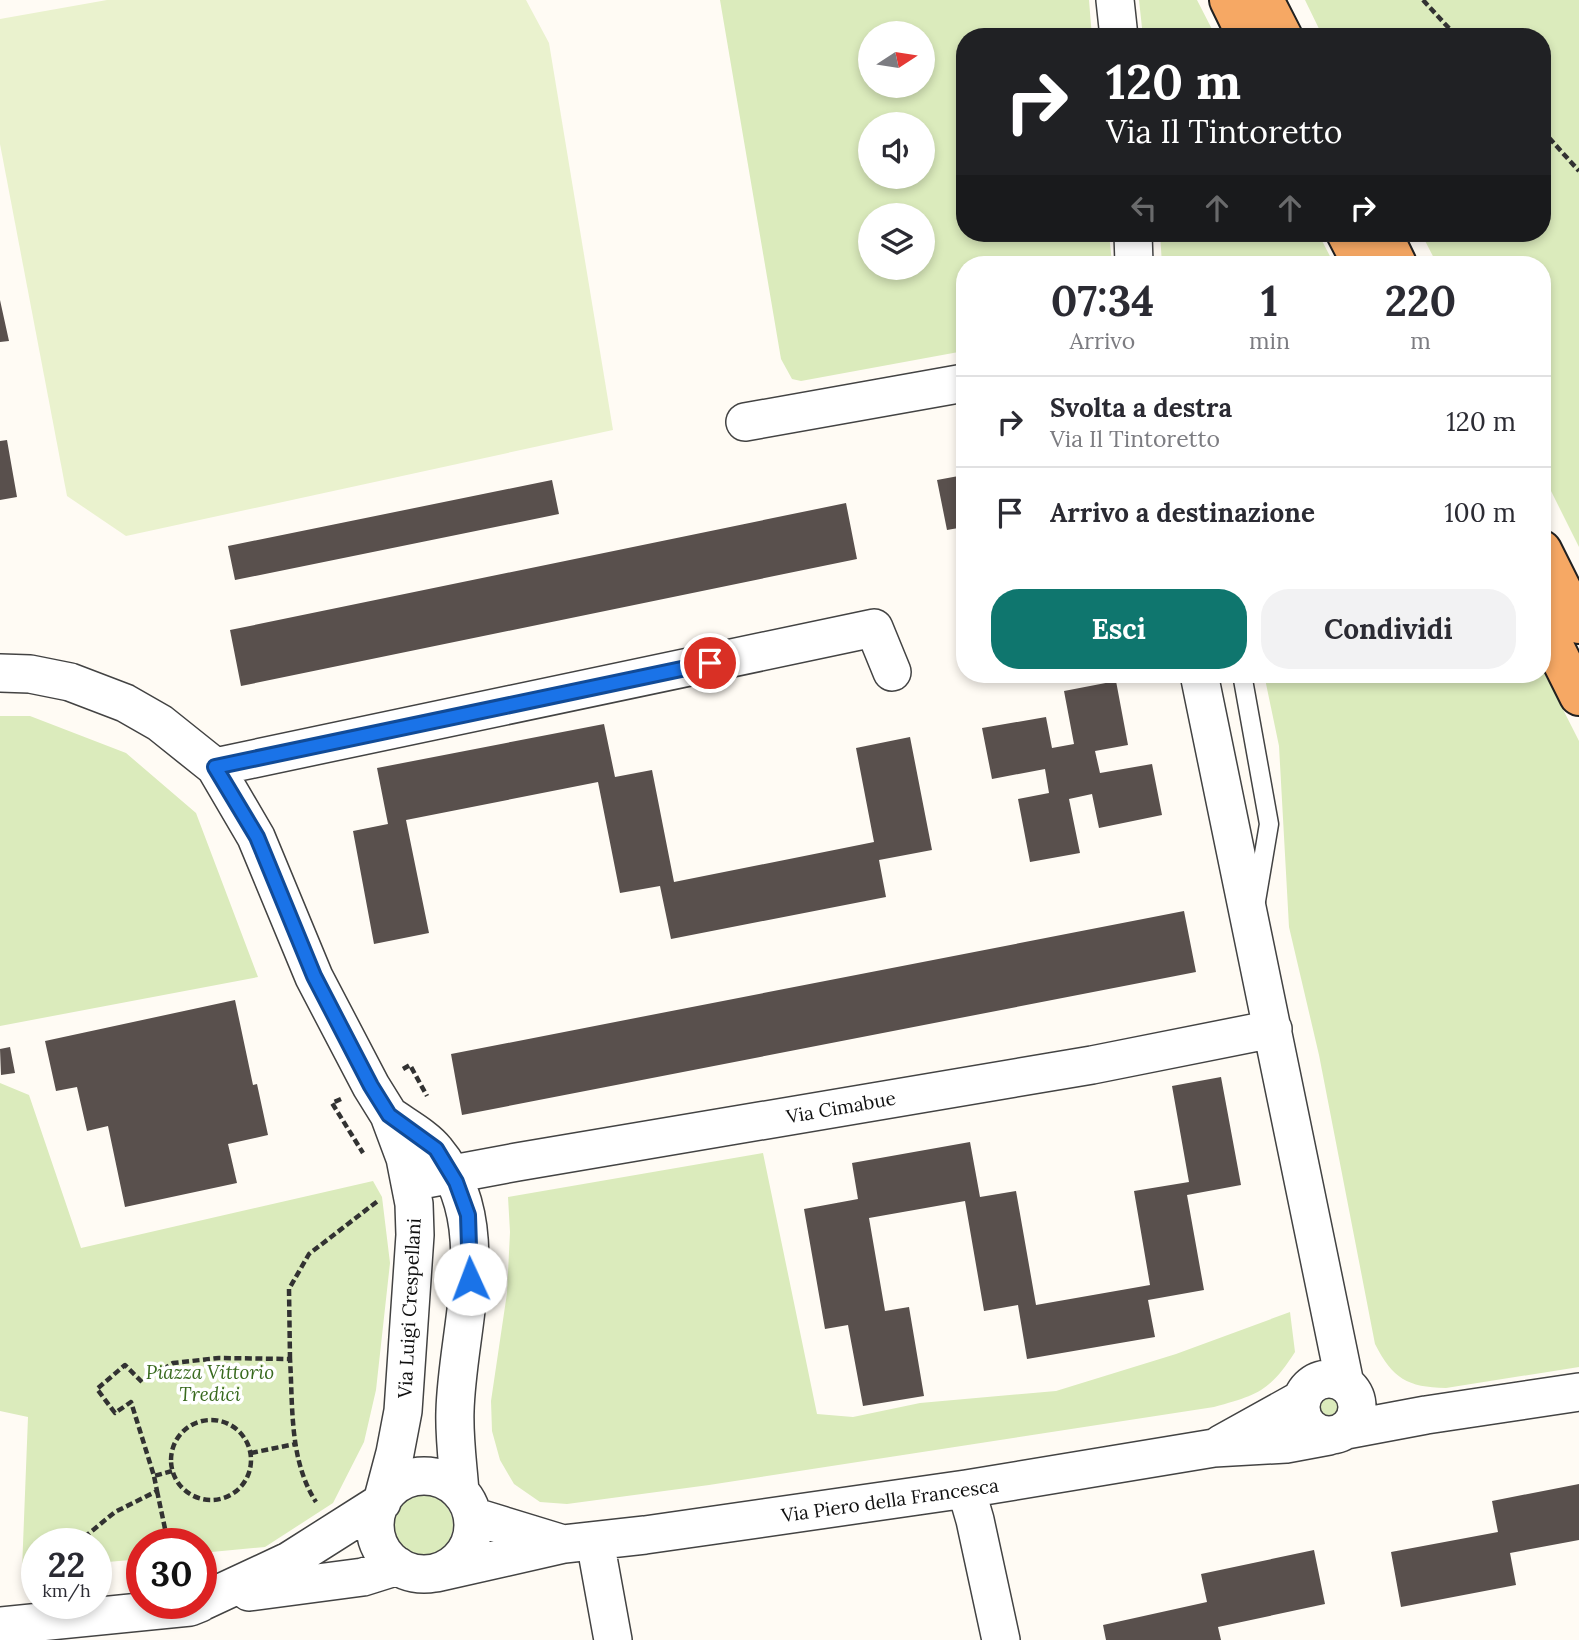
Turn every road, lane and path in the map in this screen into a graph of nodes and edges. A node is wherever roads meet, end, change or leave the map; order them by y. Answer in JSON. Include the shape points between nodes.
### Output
{"nodes":[{"id":1,"x":1115,"y":0,"type":"edge"},
{"id":2,"x":1229,"y":0,"type":"edge"},
{"id":3,"x":1264,"y":0,"type":"edge"},
{"id":4,"x":1423,"y":0,"type":"edge"},
{"id":5,"x":1118,"y":28,"type":"edge"},
{"id":6,"x":1243,"y":28,"type":"edge"},
{"id":7,"x":1278,"y":28,"type":"edge"},
{"id":8,"x":1449,"y":28,"type":"edge"},
{"id":9,"x":1551,"y":140,"type":"edge"},
{"id":10,"x":1579,"y":170,"type":"edge"},
{"id":11,"x":956,"y":384,"type":"edge"},
{"id":12,"x":744,"y":422,"type":"dead end"},
{"id":13,"x":1551,"y":568,"type":"edge"},
{"id":14,"x":1579,"y":624,"type":"edge"},
{"id":15,"x":1551,"y":640,"type":"edge"},
{"id":16,"x":892,"y":672,"type":"dead end"},
{"id":17,"x":0,"y":673,"type":"edge"},
{"id":18,"x":1201,"y":683,"type":"edge"},
{"id":19,"x":1244,"y":683,"type":"edge"},
{"id":20,"x":1579,"y":696,"type":"edge"},
{"id":21,"x":215,"y":767,"type":"junction"},
{"id":22,"x":1252,"y":928,"type":"junction"},
{"id":23,"x":1273,"y":1029,"type":"junction"},
{"id":24,"x":389,"y":1115,"type":"junction"},
{"id":25,"x":450,"y":1173,"type":"junction"},
{"id":26,"x":410,"y":1182,"type":"junction"},
{"id":27,"x":1579,"y":1392,"type":"edge"},
{"id":28,"x":1331,"y":1405,"type":"junction"},
{"id":29,"x":295,"y":1444,"type":"junction"},
{"id":30,"x":251,"y":1453,"type":"junction"},
{"id":31,"x":172,"y":1471,"type":"junction"},
{"id":32,"x":154,"y":1476,"type":"junction"},
{"id":33,"x":966,"y":1489,"type":"junction"},
{"id":34,"x":158,"y":1491,"type":"junction"},
{"id":35,"x":382,"y":1502,"type":"junction"},
{"id":36,"x":466,"y":1504,"type":"junction"},
{"id":37,"x":96,"y":1528,"type":"edge"},
{"id":38,"x":165,"y":1528,"type":"edge"},
{"id":39,"x":335,"y":1532,"type":"junction"},
{"id":40,"x":579,"y":1543,"type":"junction"},
{"id":41,"x":398,"y":1566,"type":"junction"},
{"id":42,"x":436,"y":1573,"type":"junction"},
{"id":43,"x":217,"y":1595,"type":"edge"},
{"id":44,"x":217,"y":1598,"type":"edge"},
{"id":45,"x":126,"y":1613,"type":"edge"},
{"id":46,"x":0,"y":1626,"type":"edge"},
{"id":47,"x":613,"y":1640,"type":"edge"},
{"id":48,"x":1001,"y":1640,"type":"edge"}],
"edges":[{"from":1,"to":5,"type":"street"},
{"from":2,"to":6,"type":"highway"},
{"from":3,"to":7,"type":"highway"},
{"from":4,"to":8,"type":"path"},
{"from":9,"to":10,"type":"path"},
{"from":11,"to":12,"type":"street"},
{"from":13,"to":14,"type":"highway"},
{"from":15,"to":20,"type":"highway"},
{"from":16,"to":21,"type":"street","via":[[874,628]]},
{"from":17,"to":21,"type":"street","name":"Via Luigi Crespellani","via":[[70,682],[125,703],[160,723]]},
{"from":18,"to":22,"type":"street"},
{"from":19,"to":22,"type":"lane","via":[[1269,824]]},
{"from":21,"to":24,"type":"street","name":"Via Luigi Crespellani","via":[[257,837],[314,976]]},
{"from":22,"to":23,"type":"street"},
{"from":23,"to":25,"type":"street","name":"Via Cimabue","via":[[1092,1065]]},
{"from":23,"to":28,"type":"street","via":[[1321,1274]]},
{"from":24,"to":25,"type":"street","name":"Via Luigi Crespellani","via":[[436,1149]]},
{"from":24,"to":26,"type":"street","name":"Via Luigi Crespellani"},
{"from":25,"to":26,"type":"street","name":"Via Cimabue"},
{"from":25,"to":36,"type":"street","name":"Via Luigi Crespellani","via":[[468,1215],[470,1279],[454,1413]]},
{"from":26,"to":35,"type":"street","name":"Via Luigi Crespellani","via":[[415,1235],[403,1412]]},
{"from":27,"to":28,"type":"street","name":"Via Piero della Francesca","via":[[1426,1415]]},
{"from":28,"to":33,"type":"street","name":"Via Piero della Francesca","via":[[1286,1444],[1214,1448]]},
{"from":29,"to":30,"type":"path"},
{"from":29,"to":32,"type":"path","via":[[290,1359],[173,1363],[142,1382],[124,1365],[97,1389],[115,1413],[131,1402]]},
{"from":29,"to":39,"type":"path","via":[[309,1490]]},
{"from":30,"to":31,"type":"path","via":[[249,1477],[242,1488],[221,1500],[196,1498],[177,1482]]},
{"from":30,"to":31,"type":"path","via":[[239,1430],[228,1423],[202,1421],[180,1434],[171,1458]]},
{"from":31,"to":32,"type":"path"},
{"from":32,"to":34,"type":"path"},
{"from":33,"to":40,"type":"street","name":"Via Piero della Francesca"},
{"from":33,"to":48,"type":"street"},
{"from":34,"to":37,"type":"path"},
{"from":34,"to":38,"type":"path"},
{"from":35,"to":36,"type":"street","name":"Via Piero della Francesca","via":[[395,1485],[423,1476],[450,1483]]},
{"from":35,"to":39,"type":"street","name":"Via Piero della Francesca"},
{"from":35,"to":41,"type":"street","via":[[375,1524],[377,1540]]},
{"from":36,"to":40,"type":"street","name":"Via Piero della Francesca"},
{"from":36,"to":42,"type":"street","via":[[473,1531],[469,1545],[450,1567]]},
{"from":39,"to":43,"type":"street","name":"Via Piero della Francesca","via":[[289,1561]]},
{"from":40,"to":42,"type":"street","name":"Via Piero della Francesca"},
{"from":40,"to":47,"type":"street"},
{"from":41,"to":42,"type":"street","name":"Via Piero della Francesca","via":[[410,1572]]},
{"from":41,"to":44,"type":"street","name":"Via Piero della Francesca","via":[[363,1577]]},
{"from":45,"to":46,"type":"street","name":"Via Piero della Francesca"}]}
